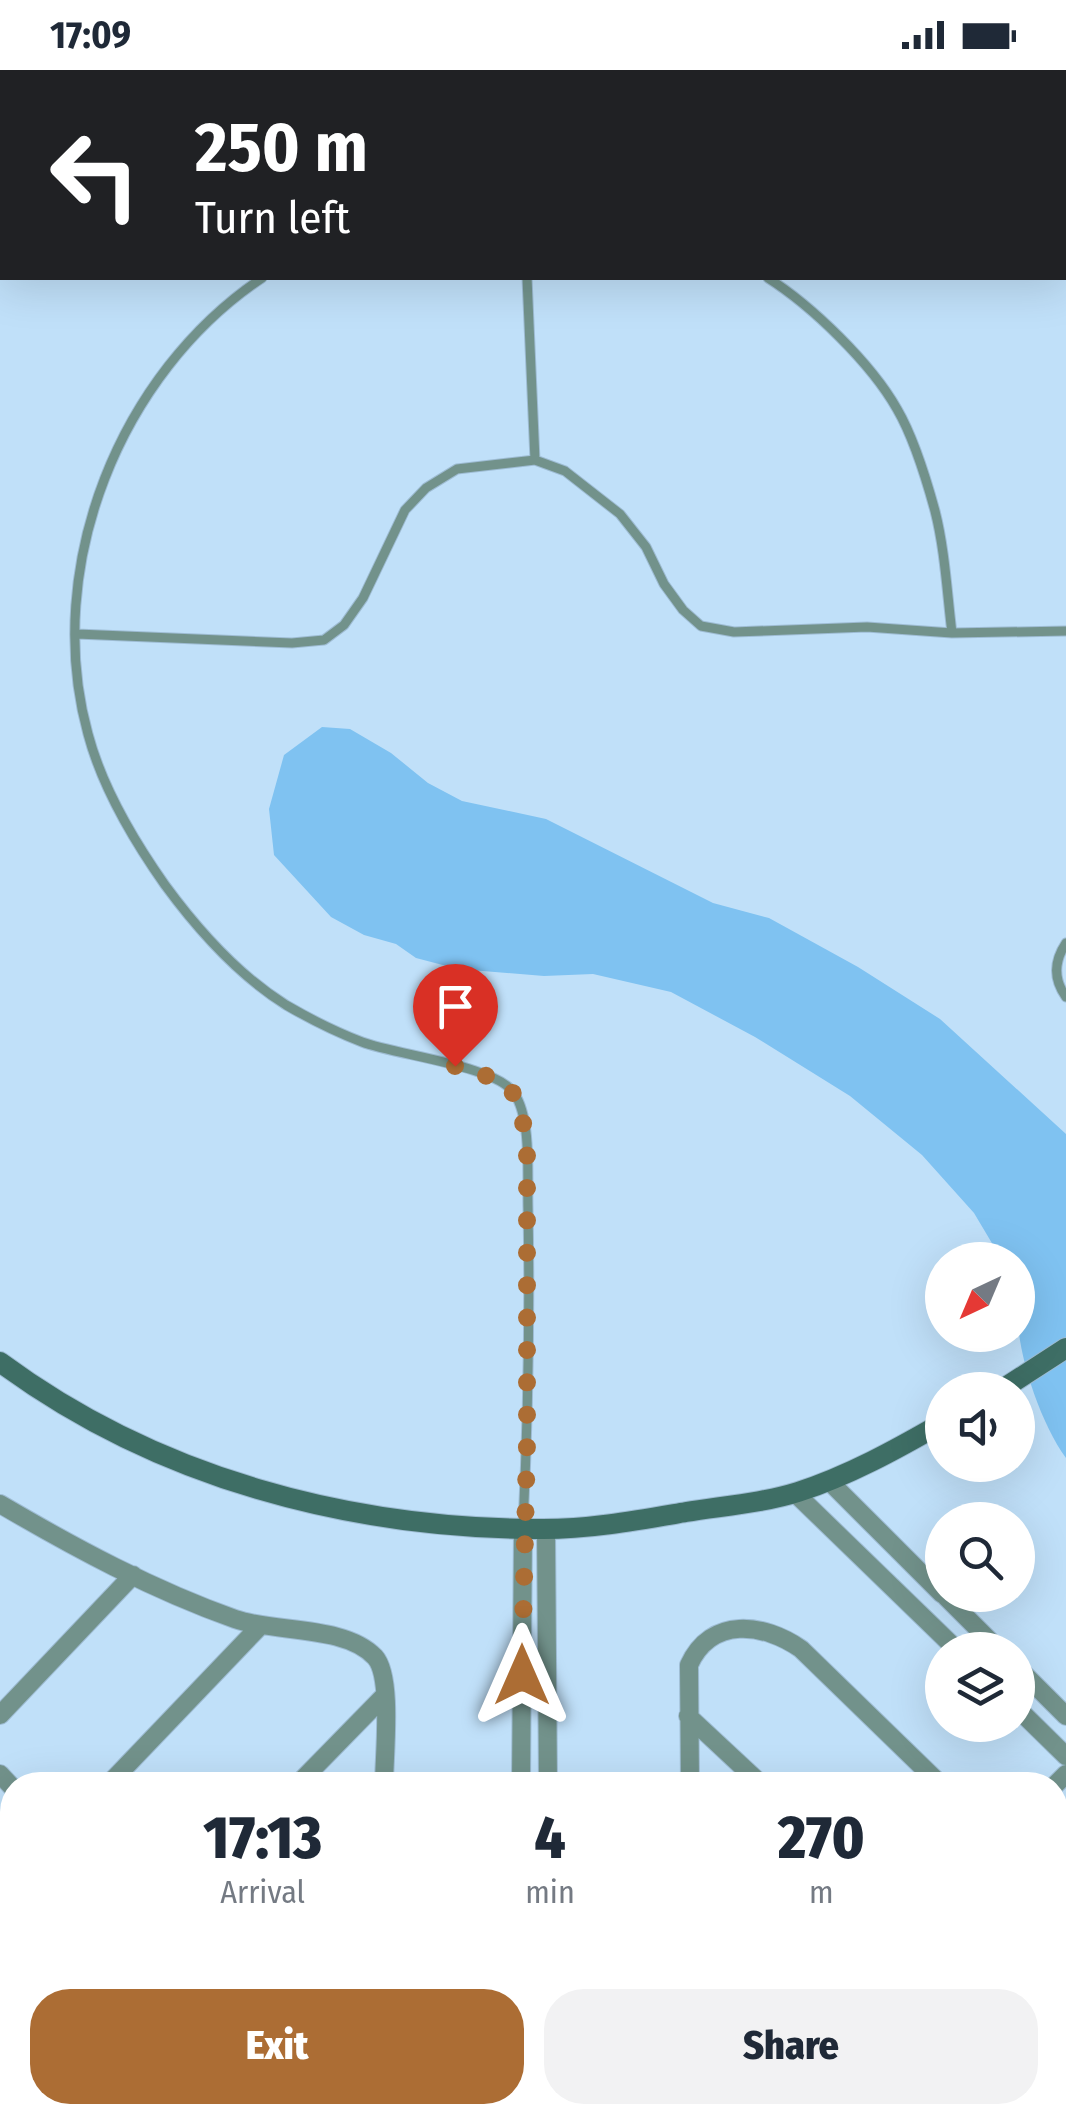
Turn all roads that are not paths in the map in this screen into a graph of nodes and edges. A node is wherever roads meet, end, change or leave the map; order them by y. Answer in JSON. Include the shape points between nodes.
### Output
{"nodes":[{"id":1,"x":260,"y":280,"type":"edge"},
{"id":2,"x":527,"y":280,"type":"edge"},
{"id":3,"x":771,"y":280,"type":"edge"},
{"id":4,"x":535,"y":460,"type":"junction"},
{"id":5,"x":1066,"y":630,"type":"edge"},
{"id":6,"x":952,"y":633,"type":"junction"},
{"id":7,"x":77,"y":634,"type":"junction"},
{"id":8,"x":1066,"y":942,"type":"edge"},
{"id":9,"x":1066,"y":997,"type":"edge"},
{"id":10,"x":1066,"y":1348,"type":"edge"},
{"id":11,"x":0,"y":1362,"type":"edge"},
{"id":12,"x":1030,"y":1372,"type":"edge"},
{"id":13,"x":925,"y":1432,"type":"edge"},
{"id":14,"x":828,"y":1481,"type":"junction"},
{"id":15,"x":794,"y":1493,"type":"junction"},
{"id":16,"x":4,"y":1512,"type":"edge"},
{"id":17,"x":523,"y":1528,"type":"junction"},
{"id":18,"x":546,"y":1529,"type":"junction"},
{"id":19,"x":133,"y":1575,"type":"junction"},
{"id":20,"x":925,"y":1576,"type":"edge"},
{"id":21,"x":961,"y":1612,"type":"edge"},
{"id":22,"x":260,"y":1625,"type":"junction"},
{"id":23,"x":937,"y":1632,"type":"edge"},
{"id":24,"x":981,"y":1632,"type":"edge"},
{"id":25,"x":1035,"y":1685,"type":"edge"},
{"id":26,"x":385,"y":1694,"type":"junction"},
{"id":27,"x":0,"y":1715,"type":"edge"},
{"id":28,"x":688,"y":1716,"type":"junction"},
{"id":29,"x":1066,"y":1716,"type":"edge"},
{"id":30,"x":1035,"y":1726,"type":"edge"},
{"id":31,"x":1066,"y":1756,"type":"edge"},
{"id":32,"x":120,"y":1772,"type":"edge"},
{"id":33,"x":310,"y":1772,"type":"edge"},
{"id":34,"x":384,"y":1772,"type":"edge"},
{"id":35,"x":521,"y":1772,"type":"edge"},
{"id":36,"x":548,"y":1772,"type":"edge"},
{"id":37,"x":690,"y":1772,"type":"edge"},
{"id":38,"x":748,"y":1772,"type":"edge"},
{"id":39,"x":928,"y":1772,"type":"edge"}],
"edges":[{"from":1,"to":7,"type":"lane","via":[[198,330],[153,385],[118,445],[94,502],[80,564]]},
{"from":2,"to":4,"type":"lane"},
{"from":3,"to":6,"type":"lane","via":[[826,326],[897,409],[935,512]]},
{"from":4,"to":6,"type":"lane","via":[[565,471],[620,514],[700,626],[734,632],[867,627]]},
{"from":4,"to":7,"type":"lane","via":[[458,469],[426,488],[404,510],[363,598],[324,640]]},
{"from":5,"to":6,"type":"lane"},
{"from":7,"to":17,"type":"lane","via":[[88,736],[150,864],[192,921],[283,1004],[396,1054],[495,1077],[516,1096],[527,1148]]},
{"from":8,"to":9,"type":"lane","via":[[1056,972]]},
{"from":10,"to":12,"type":"street"},
{"from":11,"to":17,"type":"street","via":[[70,1410],[192,1469],[338,1511]]},
{"from":13,"to":14,"type":"street"},
{"from":14,"to":15,"type":"street"},
{"from":14,"to":20,"type":"street"},
{"from":15,"to":18,"type":"street"},
{"from":15,"to":23,"type":"street"},
{"from":16,"to":19,"type":"street"},
{"from":17,"to":18,"type":"street"},
{"from":17,"to":35,"type":"street"},
{"from":18,"to":36,"type":"street"},
{"from":19,"to":22,"type":"street"},
{"from":19,"to":27,"type":"street"},
{"from":21,"to":24,"type":"street"},
{"from":22,"to":26,"type":"street","via":[[354,1642],[382,1668]]},
{"from":22,"to":32,"type":"street"},
{"from":25,"to":29,"type":"street"},
{"from":26,"to":33,"type":"street"},
{"from":26,"to":34,"type":"street"},
{"from":28,"to":37,"type":"street"},
{"from":28,"to":38,"type":"street"},
{"from":28,"to":39,"type":"street","via":[[696,1650],[734,1629],[768,1631],[800,1648]]},
{"from":30,"to":31,"type":"street"}]}
